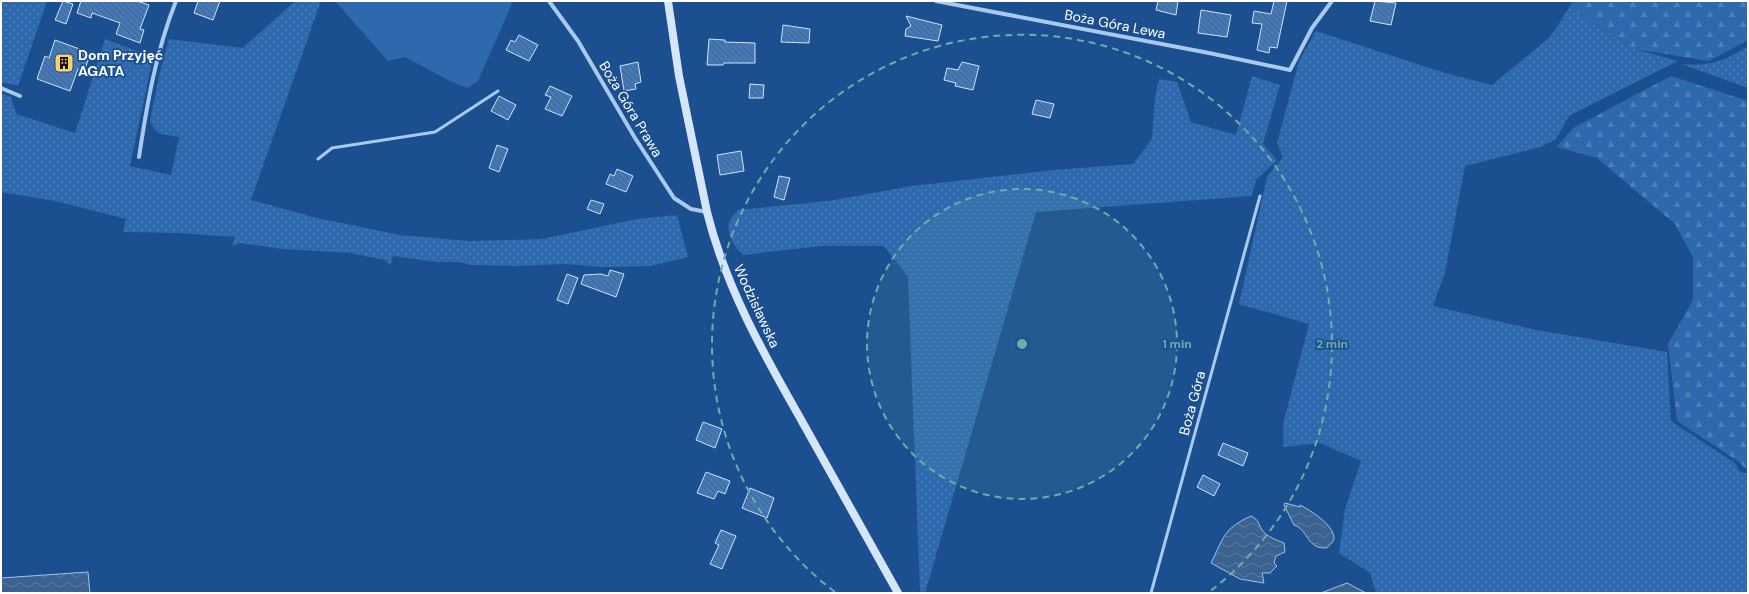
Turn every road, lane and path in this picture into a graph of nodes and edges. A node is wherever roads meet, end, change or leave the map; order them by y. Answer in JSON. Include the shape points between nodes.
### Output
{"nodes":[{"id":1,"x":176,"y":1,"type":"edge"},
{"id":2,"x":549,"y":1,"type":"edge"},
{"id":3,"x":668,"y":1,"type":"edge"},
{"id":4,"x":936,"y":1,"type":"edge"},
{"id":5,"x":1332,"y":1,"type":"edge"},
{"id":6,"x":1,"y":88,"type":"edge"},
{"id":7,"x":498,"y":91,"type":"dead end"},
{"id":8,"x":20,"y":96,"type":"dead end"},
{"id":9,"x":139,"y":157,"type":"dead end"},
{"id":10,"x":318,"y":159,"type":"dead end"},
{"id":11,"x":1260,"y":196,"type":"dead end"},
{"id":12,"x":707,"y":212,"type":"junction"},
{"id":13,"x":898,"y":593,"type":"edge"},
{"id":14,"x":1151,"y":593,"type":"edge"}],
"edges":[{"from":1,"to":9,"type":"street","via":[[166,27],[147,104]]},
{"from":2,"to":12,"type":"street","name":"Boża Góra Prawa","via":[[578,41],[674,198],[690,210]]},
{"from":3,"to":12,"type":"main road","name":"Wodzisławska","via":[[679,76]]},
{"from":4,"to":5,"type":"street","name":"Boża Góra Lewa","via":[[1290,70],[1312,28]]},
{"from":6,"to":8,"type":"street"},
{"from":7,"to":10,"type":"lane","via":[[435,132],[332,148]]},
{"from":11,"to":14,"type":"lane","name":"Boża Góra"},
{"from":12,"to":13,"type":"main road","name":"Wodzisławska","via":[[732,288],[748,322]]}]}
